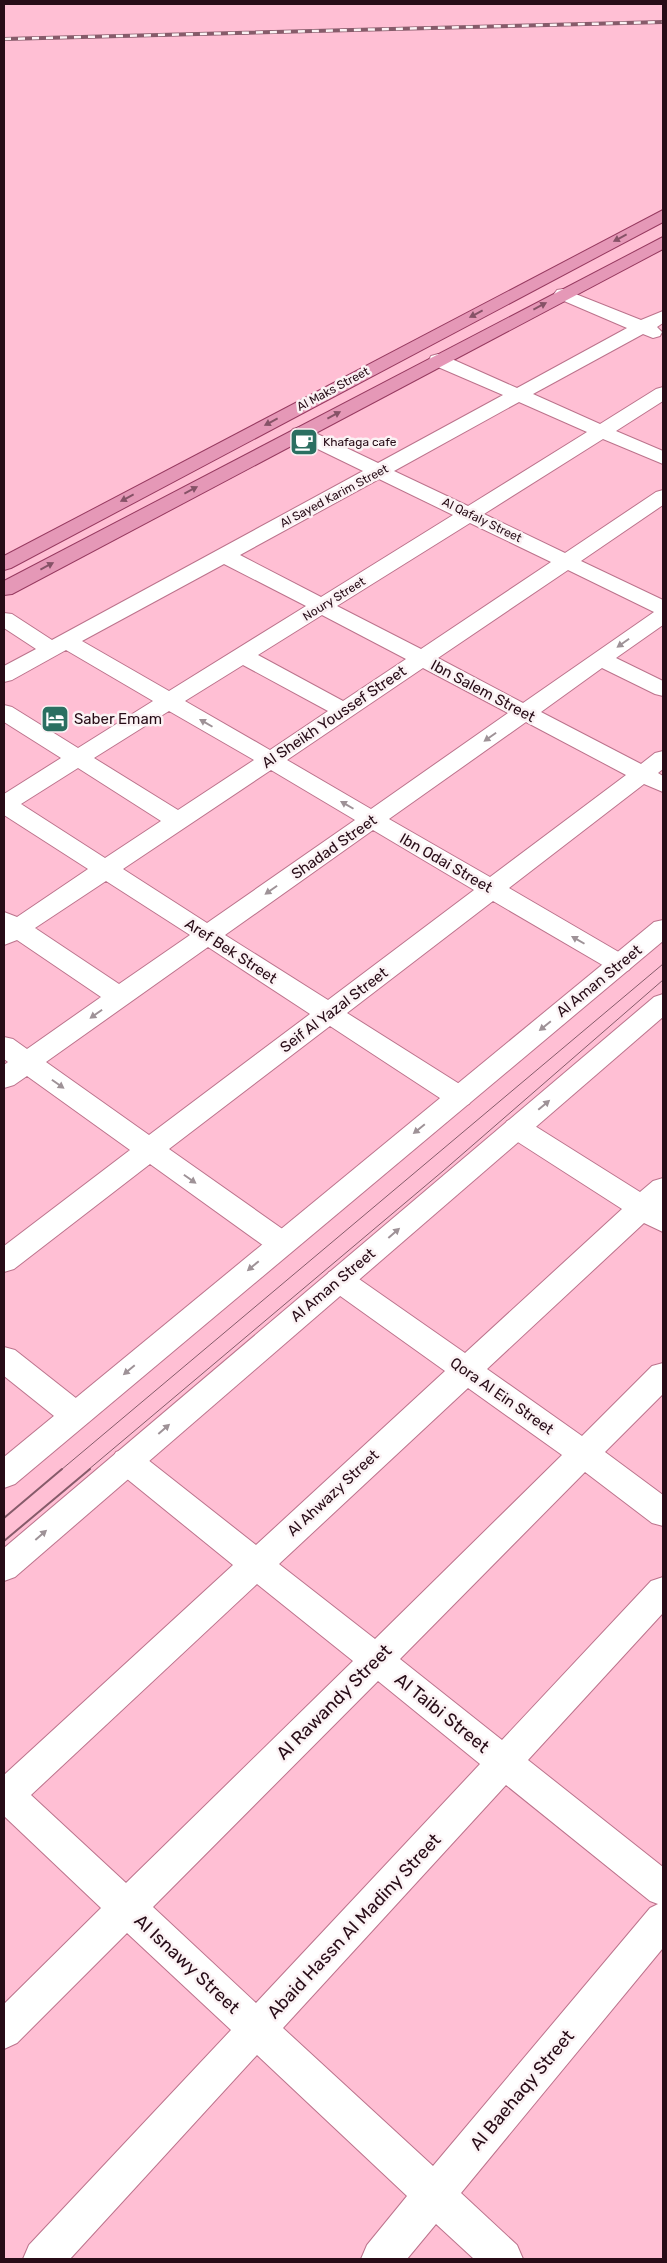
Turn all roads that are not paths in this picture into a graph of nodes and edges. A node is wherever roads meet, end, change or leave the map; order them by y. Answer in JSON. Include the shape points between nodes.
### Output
{"nodes":[{"id":1,"x":663,"y":215,"type":"edge"},
{"id":2,"x":663,"y":242,"type":"edge"},
{"id":3,"x":563,"y":294,"type":"junction"},
{"id":4,"x":663,"y":316,"type":"edge"},
{"id":5,"x":642,"y":327,"type":"junction"},
{"id":6,"x":663,"y":336,"type":"edge"},
{"id":7,"x":438,"y":360,"type":"junction"},
{"id":8,"x":663,"y":393,"type":"edge"},
{"id":9,"x":519,"y":395,"type":"junction"},
{"id":10,"x":602,"y":431,"type":"junction"},
{"id":11,"x":300,"y":433,"type":"junction"},
{"id":12,"x":663,"y":458,"type":"edge"},
{"id":13,"x":380,"y":471,"type":"junction"},
{"id":14,"x":663,"y":496,"type":"edge"},
{"id":15,"x":469,"y":514,"type":"junction"},
{"id":16,"x":224,"y":556,"type":"junction"},
{"id":17,"x":566,"y":561,"type":"junction"},
{"id":18,"x":4,"y":564,"type":"edge"},
{"id":19,"x":4,"y":589,"type":"edge"},
{"id":20,"x":322,"y":607,"type":"junction"},
{"id":21,"x":663,"y":608,"type":"edge"},
{"id":22,"x":663,"y":615,"type":"edge"},
{"id":23,"x":4,"y":619,"type":"edge"},
{"id":24,"x":58,"y":645,"type":"junction"},
{"id":25,"x":243,"y":656,"type":"junction"},
{"id":26,"x":422,"y":659,"type":"junction"},
{"id":27,"x":601,"y":659,"type":"junction"},
{"id":28,"x":4,"y":675,"type":"edge"},
{"id":29,"x":663,"y":689,"type":"edge"},
{"id":30,"x":170,"y":702,"type":"junction"},
{"id":31,"x":344,"y":711,"type":"junction"},
{"id":32,"x":4,"y":712,"type":"edge"},
{"id":33,"x":524,"y":713,"type":"junction"},
{"id":34,"x":78,"y":758,"type":"junction"},
{"id":35,"x":663,"y":758,"type":"edge"},
{"id":36,"x":270,"y":760,"type":"junction"},
{"id":37,"x":653,"y":780,"type":"edge"},
{"id":38,"x":4,"y":804,"type":"edge"},
{"id":39,"x":372,"y":820,"type":"junction"},
{"id":40,"x":178,"y":821,"type":"junction"},
{"id":41,"x":105,"y":870,"type":"junction"},
{"id":42,"x":492,"y":890,"type":"junction"},
{"id":43,"x":8,"y":928,"type":"edge"},
{"id":44,"x":663,"y":928,"type":"edge"},
{"id":45,"x":207,"y":935,"type":"junction"},
{"id":46,"x":620,"y":964,"type":"junction"},
{"id":47,"x":120,"y":997,"type":"junction"},
{"id":48,"x":663,"y":1003,"type":"edge"},
{"id":49,"x":329,"y":1014,"type":"junction"},
{"id":50,"x":4,"y":1046,"type":"edge"},
{"id":51,"x":26,"y":1062,"type":"junction"},
{"id":52,"x":4,"y":1078,"type":"edge"},
{"id":53,"x":459,"y":1097,"type":"junction"},
{"id":54,"x":517,"y":1128,"type":"junction"},
{"id":55,"x":150,"y":1150,"type":"junction"},
{"id":56,"x":656,"y":1206,"type":"edge"},
{"id":57,"x":281,"y":1243,"type":"junction"},
{"id":58,"x":4,"y":1261,"type":"edge"},
{"id":59,"x":339,"y":1280,"type":"junction"},
{"id":60,"x":4,"y":1359,"type":"edge"},
{"id":61,"x":466,"y":1370,"type":"junction"},
{"id":62,"x":663,"y":1375,"type":"edge"},
{"id":63,"x":74,"y":1416,"type":"junction"},
{"id":64,"x":584,"y":1454,"type":"junction"},
{"id":65,"x":127,"y":1461,"type":"junction"},
{"id":66,"x":4,"y":1475,"type":"edge"},
{"id":67,"x":663,"y":1513,"type":"edge"},
{"id":68,"x":256,"y":1565,"type":"junction"},
{"id":69,"x":4,"y":1567,"type":"edge"},
{"id":70,"x":663,"y":1591,"type":"edge"},
{"id":71,"x":376,"y":1660,"type":"junction"},
{"id":72,"x":505,"y":1763,"type":"junction"},
{"id":73,"x":5,"y":1795,"type":"edge"},
{"id":74,"x":663,"y":1889,"type":"edge"},
{"id":75,"x":127,"y":1908,"type":"junction"},
{"id":76,"x":663,"y":1920,"type":"edge"},
{"id":77,"x":4,"y":2030,"type":"edge"},
{"id":78,"x":257,"y":2030,"type":"junction"},
{"id":79,"x":434,"y":2195,"type":"junction"},
{"id":80,"x":43,"y":2259,"type":"edge"},
{"id":81,"x":380,"y":2259,"type":"edge"},
{"id":82,"x":503,"y":2259,"type":"edge"}],
"edges":[{"from":1,"to":18,"type":"main road","name":"Al Maks Street","one_way":true},
{"from":2,"to":3,"type":"main road","name":"Al Maks Street"},
{"from":3,"to":5,"type":"street"},
{"from":7,"to":3,"type":"main road","name":"Al Maks Street","one_way":true},
{"from":4,"to":5,"type":"street","name":"Al Sayed Karim Street"},
{"from":5,"to":6,"type":"street"},
{"from":5,"to":9,"type":"street","name":"Al Sayed Karim Street"},
{"from":7,"to":9,"type":"street"},
{"from":11,"to":7,"type":"main road","name":"Al Maks Street","one_way":true},
{"from":8,"to":10,"type":"street","name":"Noury Street"},
{"from":9,"to":10,"type":"street"},
{"from":9,"to":13,"type":"street","name":"Al Sayed Karim Street"},
{"from":10,"to":12,"type":"street"},
{"from":10,"to":15,"type":"street","name":"Noury Street"},
{"from":11,"to":13,"type":"street","name":"Al Qafaly Street"},
{"from":19,"to":11,"type":"main road","name":"Al Maks Street","one_way":true},
{"from":13,"to":15,"type":"street","name":"Al Qafaly Street"},
{"from":13,"to":16,"type":"street","name":"Al Sayed Karim Street"},
{"from":14,"to":17,"type":"street","name":"Al Sheikh Youssef Street"},
{"from":15,"to":17,"type":"street","name":"Al Qafaly Street"},
{"from":15,"to":20,"type":"street","name":"Noury Street"},
{"from":16,"to":20,"type":"street","name":"Ibn Salem Street"},
{"from":16,"to":24,"type":"street","name":"Al Sayed Karim Street"},
{"from":17,"to":21,"type":"street","name":"Al Qafaly Street"},
{"from":17,"to":26,"type":"street","name":"Al Sheikh Youssef Street"},
{"from":20,"to":25,"type":"street","name":"Noury Street"},
{"from":20,"to":26,"type":"street","name":"Ibn Salem Street"},
{"from":22,"to":27,"type":"street","name":"Shadad Street","one_way":true},
{"from":23,"to":24,"type":"street","name":"Ibn Odai Street"},
{"from":24,"to":28,"type":"street","name":"Al Sayed Karim Street"},
{"from":24,"to":30,"type":"street","name":"Ibn Odai Street"},
{"from":25,"to":30,"type":"street","name":"Noury Street"},
{"from":25,"to":31,"type":"street"},
{"from":26,"to":31,"type":"street","name":"Al Sheikh Youssef Street"},
{"from":26,"to":33,"type":"street","name":"Ibn Salem Street"},
{"from":27,"to":29,"type":"street"},
{"from":27,"to":33,"type":"street","name":"Shadad Street"},
{"from":30,"to":34,"type":"street","name":"Noury Street"},
{"from":36,"to":30,"type":"street","name":"Ibn Odai Street","one_way":true},
{"from":31,"to":36,"type":"street","name":"Al Sheikh Youssef Street"},
{"from":32,"to":34,"type":"street"},
{"from":33,"to":37,"type":"street","name":"Ibn Salem Street"},
{"from":33,"to":39,"type":"street","name":"Shadad Street","one_way":true},
{"from":34,"to":38,"type":"street","name":"Noury Street"},
{"from":34,"to":40,"type":"street"},
{"from":35,"to":37,"type":"street","name":"Seif Al Yazal Street"},
{"from":39,"to":36,"type":"street","name":"Ibn Odai Street","one_way":true},
{"from":36,"to":40,"type":"street","name":"Al Sheikh Youssef Street"},
{"from":37,"to":42,"type":"street","name":"Seif Al Yazal Street"},
{"from":38,"to":41,"type":"street","name":"Aref Bek Street"},
{"from":39,"to":42,"type":"street","name":"Ibn Odai Street"},
{"from":39,"to":45,"type":"street","name":"Shadad Street","one_way":true},
{"from":40,"to":41,"type":"street","name":"Al Sheikh Youssef Street"},
{"from":41,"to":43,"type":"street","name":"Al Sheikh Youssef Street"},
{"from":41,"to":45,"type":"street","name":"Aref Bek Street"},
{"from":46,"to":42,"type":"street","name":"Ibn Odai Street","one_way":true},
{"from":42,"to":49,"type":"street","name":"Seif Al Yazal Street"},
{"from":43,"to":47,"type":"street"},
{"from":44,"to":46,"type":"street","name":"Al Aman Street"},
{"from":45,"to":47,"type":"street","name":"Shadad Street"},
{"from":45,"to":49,"type":"street","name":"Aref Bek Street"},
{"from":46,"to":53,"type":"street","name":"Al Aman Street","one_way":true},
{"from":47,"to":51,"type":"street","name":"Shadad Street","one_way":true},
{"from":54,"to":48,"type":"street","name":"Al Aman Street","one_way":true},
{"from":49,"to":53,"type":"street","name":"Aref Bek Street"},
{"from":49,"to":55,"type":"street","name":"Seif Al Yazal Street"},
{"from":50,"to":51,"type":"street"},
{"from":51,"to":52,"type":"street","name":"Shadad Street"},
{"from":51,"to":55,"type":"street","one_way":true},
{"from":53,"to":57,"type":"street","name":"Al Aman Street","one_way":true},
{"from":54,"to":56,"type":"street"},
{"from":59,"to":54,"type":"street","name":"Al Aman Street","one_way":true},
{"from":55,"to":57,"type":"street","one_way":true},
{"from":55,"to":58,"type":"street","name":"Seif Al Yazal Street"},
{"from":56,"to":61,"type":"street","name":"Al Ahwazy Street"},
{"from":57,"to":63,"type":"street","name":"Al Aman Street","one_way":true},
{"from":59,"to":61,"type":"street","name":"Qora Al Ein Street"},
{"from":65,"to":59,"type":"street","name":"Al Aman Street","one_way":true},
{"from":60,"to":63,"type":"street"},
{"from":61,"to":64,"type":"street","name":"Qora Al Ein Street"},
{"from":61,"to":68,"type":"street","name":"Al Ahwazy Street"},
{"from":62,"to":64,"type":"street","name":"Al Rawandy Street"},
{"from":63,"to":66,"type":"street","name":"Al Aman Street"},
{"from":64,"to":67,"type":"street","name":"Qora Al Ein Street"},
{"from":64,"to":71,"type":"street","name":"Al Rawandy Street"},
{"from":65,"to":68,"type":"street","name":"Al Taibi Street"},
{"from":69,"to":65,"type":"street","name":"Al Aman Street","one_way":true},
{"from":68,"to":71,"type":"street","name":"Al Taibi Street"},
{"from":68,"to":73,"type":"street","name":"Al Ahwazy Street"},
{"from":70,"to":72,"type":"street","name":"Abaid Hassn Al Madiny Street"},
{"from":71,"to":72,"type":"street","name":"Al Taibi Street"},
{"from":71,"to":75,"type":"street","name":"Al Rawandy Street"},
{"from":72,"to":74,"type":"street","name":"Al Taibi Street"},
{"from":72,"to":78,"type":"street","name":"Abaid Hassn Al Madiny Street"},
{"from":73,"to":75,"type":"street","name":"Al Isnawy Street"},
{"from":75,"to":77,"type":"street","name":"Al Rawandy Street"},
{"from":75,"to":78,"type":"street","name":"Al Isnawy Street"},
{"from":76,"to":79,"type":"street","name":"Al Baehaqy Street"},
{"from":78,"to":79,"type":"street","name":"Al Isnawy Street"},
{"from":78,"to":80,"type":"street","name":"Abaid Hassn Al Madiny Street"},
{"from":79,"to":81,"type":"street","name":"Al Baehaqy Street"},
{"from":79,"to":82,"type":"street","name":"Al Isnawy Street"}]}
